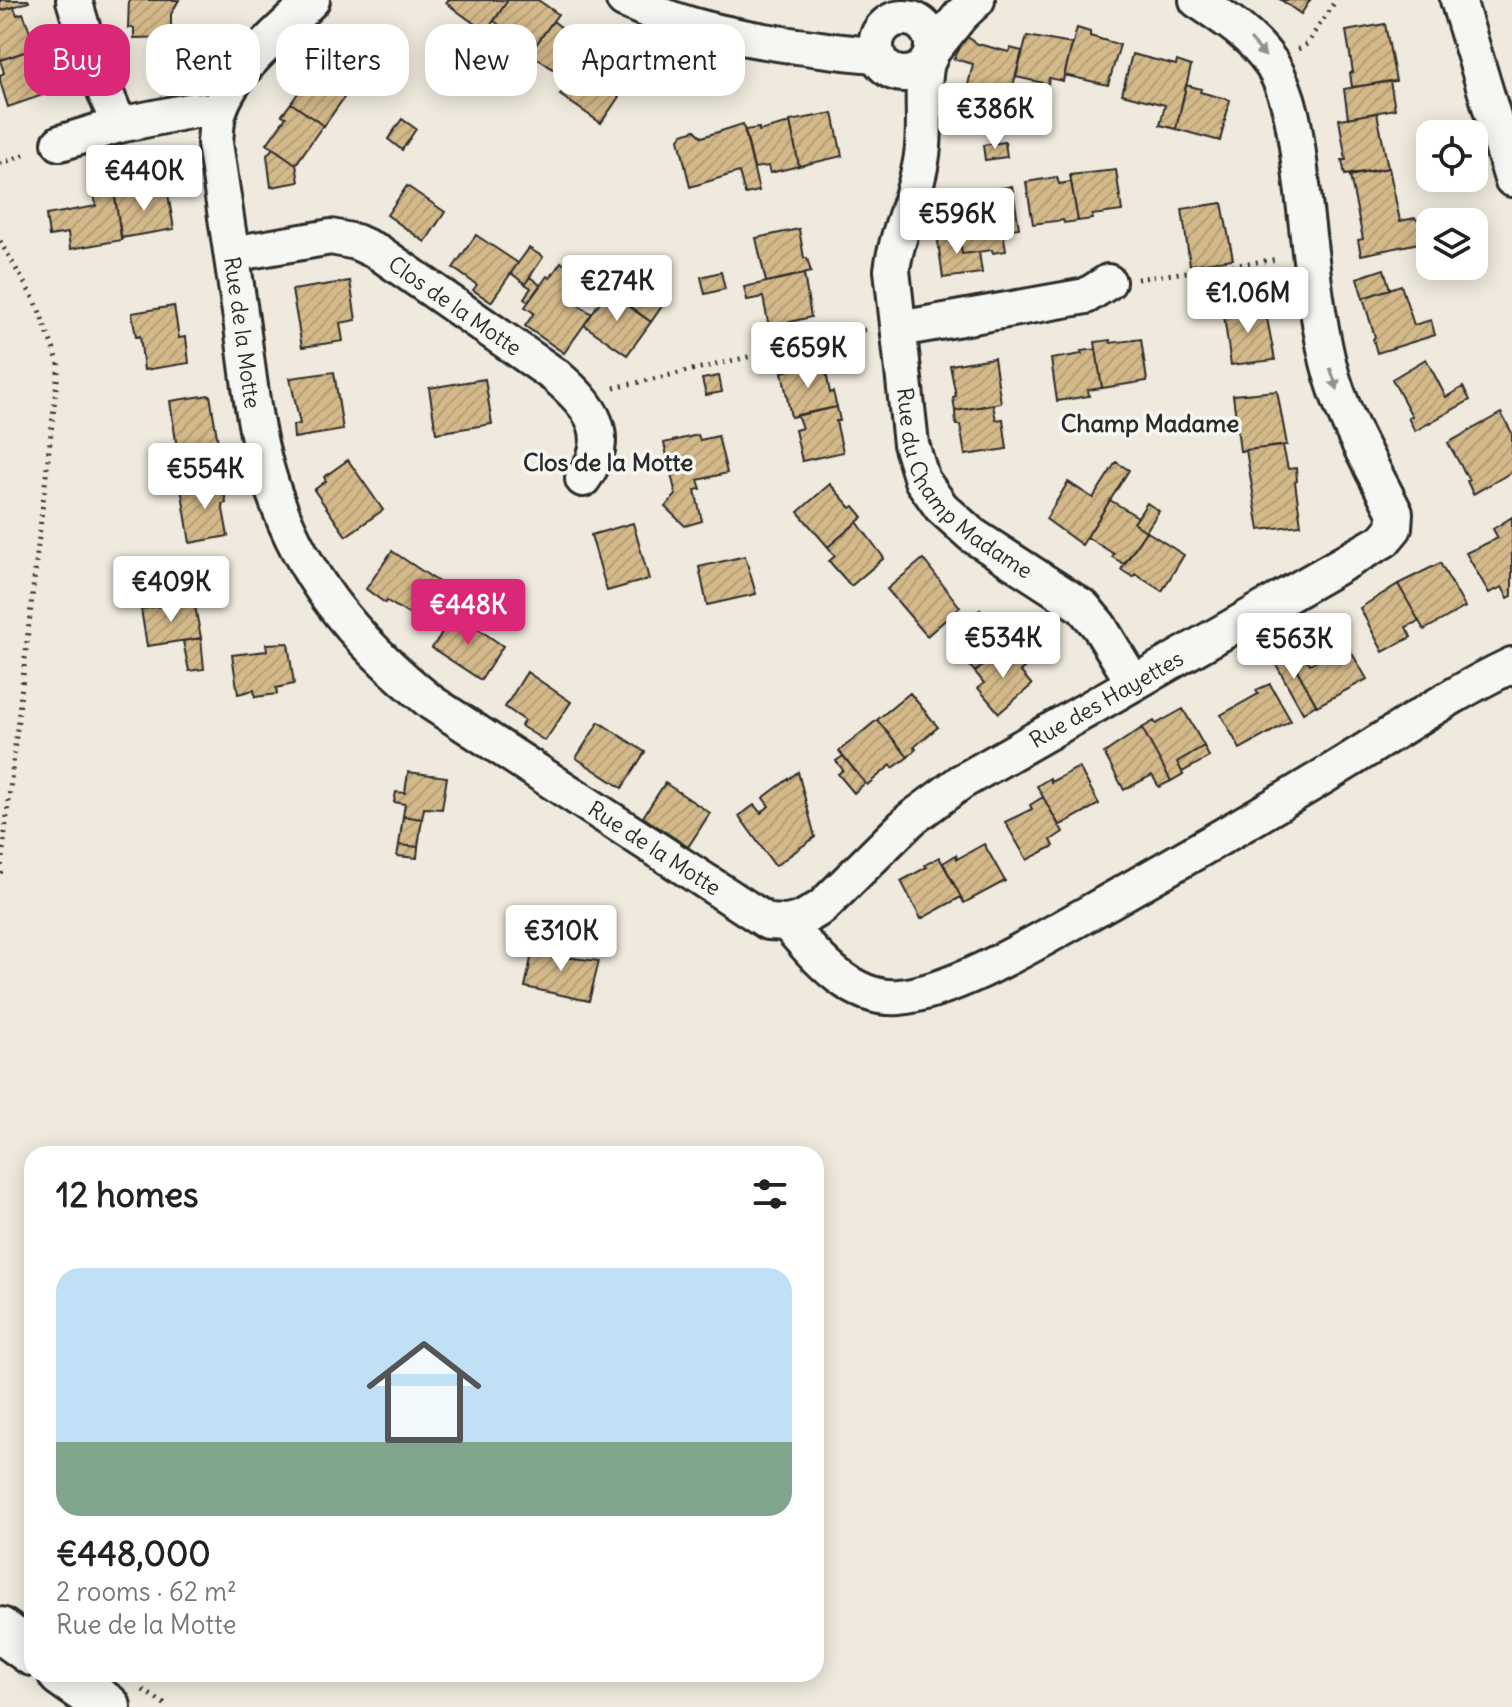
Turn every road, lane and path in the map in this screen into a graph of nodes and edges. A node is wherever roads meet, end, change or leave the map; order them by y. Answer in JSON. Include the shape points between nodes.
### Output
{"nodes":[{"id":1,"x":74,"y":0,"type":"edge"},
{"id":2,"x":312,"y":0,"type":"edge"},
{"id":3,"x":624,"y":0,"type":"edge"},
{"id":4,"x":951,"y":0,"type":"edge"},
{"id":5,"x":977,"y":0,"type":"edge"},
{"id":6,"x":1197,"y":0,"type":"edge"},
{"id":7,"x":1336,"y":0,"type":"edge"},
{"id":8,"x":1458,"y":0,"type":"edge"},
{"id":9,"x":886,"y":32,"type":"edge"},
{"id":10,"x":930,"y":56,"type":"junction"},
{"id":11,"x":1272,"y":65,"type":"junction"},
{"id":12,"x":218,"y":113,"type":"junction"},
{"id":13,"x":119,"y":125,"type":"junction"},
{"id":14,"x":60,"y":143,"type":"dead end"},
{"id":15,"x":922,"y":156,"type":"junction"},
{"id":16,"x":1512,"y":179,"type":"edge"},
{"id":17,"x":0,"y":241,"type":"edge"},
{"id":18,"x":232,"y":254,"type":"junction"},
{"id":19,"x":1310,"y":255,"type":"junction"},
{"id":20,"x":1108,"y":282,"type":"joint"},
{"id":21,"x":899,"y":329,"type":"junction"},
{"id":22,"x":583,"y":399,"type":"junction"},
{"id":23,"x":583,"y":479,"type":"dead end"},
{"id":24,"x":1512,"y":665,"type":"edge"},
{"id":25,"x":1133,"y":682,"type":"junction"},
{"id":26,"x":0,"y":876,"type":"edge"},
{"id":27,"x":787,"y":923,"type":"junction"},
{"id":28,"x":0,"y":1630,"type":"edge"},
{"id":29,"x":24,"y":1647,"type":"edge"},
{"id":30,"x":72,"y":1682,"type":"edge"},
{"id":31,"x":108,"y":1707,"type":"edge"}],
"edges":[{"from":1,"to":13,"type":"street"},
{"from":2,"to":12,"type":"street","name":"Rue de la Motte","via":[[244,68]]},
{"from":3,"to":9,"type":"street","via":[[703,30],[783,44]]},
{"from":4,"to":9,"type":"street"},
{"from":5,"to":10,"type":"street"},
{"from":6,"to":11,"type":"street","name":"Rue des Hayettes","one_way":true,"via":[[1255,42]]},
{"from":7,"to":11,"type":"path","via":[[1307,44]]},
{"from":8,"to":16,"type":"street"},
{"from":9,"to":10,"type":"street","via":[[915,20],[929,32]]},
{"from":9,"to":10,"type":"street","via":[[900,74],[915,72]]},
{"from":9,"to":15,"type":"street","name":"Rue du Champ Madame"},
{"from":10,"to":15,"type":"street","name":"Rue du Champ Madame","via":[[922,85]]},
{"from":11,"to":19,"type":"street","name":"Rue des Hayettes","via":[[1295,129]]},
{"from":12,"to":13,"type":"street","via":[[194,110]]},
{"from":12,"to":18,"type":"street","name":"Rue de la Motte","via":[[215,143]]},
{"from":13,"to":14,"type":"street"},
{"from":15,"to":21,"type":"street","name":"Rue du Champ Madame","via":[[895,247],[892,270]]},
{"from":17,"to":26,"type":"path","via":[[36,303],[59,363]]},
{"from":18,"to":22,"type":"street","name":"Clos de la Motte","via":[[331,237],[356,242],[445,297]]},
{"from":18,"to":27,"type":"street","name":"Rue de la Motte","via":[[254,416],[268,474],[287,528],[342,618],[387,667],[432,703],[768,922]]},
{"from":19,"to":20,"type":"path"},
{"from":19,"to":25,"type":"street","name":"Rue des Hayettes","one_way":true,"via":[[1328,364],[1343,408],[1395,513],[1394,528],[1384,540]]},
{"from":20,"to":21,"type":"street","via":[[1086,296]]},
{"from":21,"to":22,"type":"path","via":[[867,329]]},
{"from":21,"to":25,"type":"street","name":"Rue du Champ Madame","via":[[911,444],[922,480],[941,507],[972,535],[1083,607]]},
{"from":22,"to":23,"type":"street","name":"Clos de la Motte","via":[[599,444]]},
{"from":24,"to":27,"type":"street","via":[[1250,821],[1036,943],[962,979],[899,997],[871,994],[813,954]]},
{"from":25,"to":27,"type":"street","name":"Rue des Hayettes","via":[[961,782],[911,819],[822,907]]},
{"from":28,"to":29,"type":"main road"},
{"from":30,"to":31,"type":"main road"}]}
